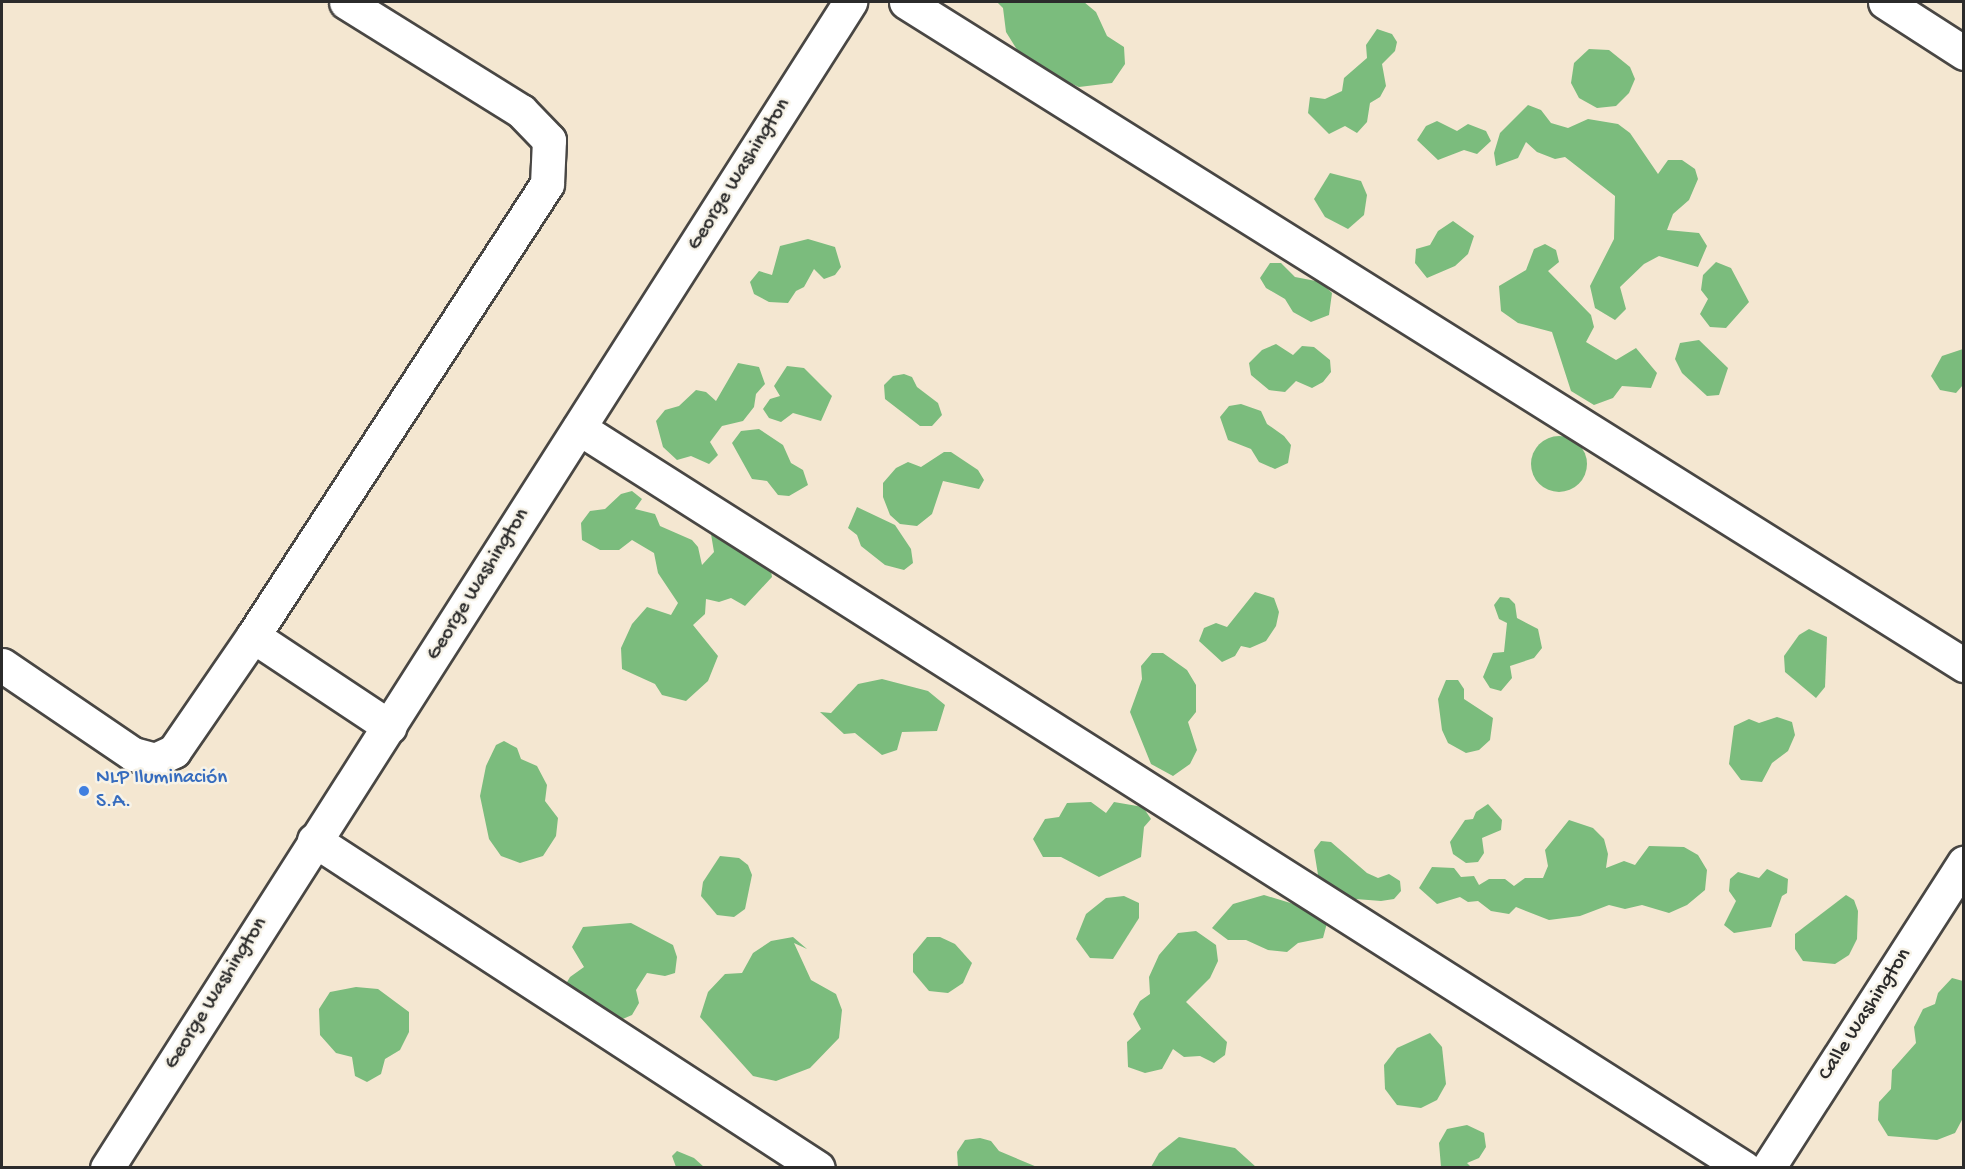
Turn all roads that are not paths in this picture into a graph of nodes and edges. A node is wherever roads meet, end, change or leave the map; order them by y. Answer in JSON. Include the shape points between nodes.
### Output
{"nodes":[{"id":1,"x":346,"y":2,"type":"edge"},
{"id":2,"x":850,"y":2,"type":"edge"},
{"id":3,"x":906,"y":2,"type":"edge"},
{"id":4,"x":1885,"y":2,"type":"edge"},
{"id":5,"x":1964,"y":53,"type":"edge"},
{"id":6,"x":579,"y":428,"type":"junction"},
{"id":7,"x":253,"y":636,"type":"junction"},
{"id":8,"x":2,"y":665,"type":"edge"},
{"id":9,"x":1964,"y":665,"type":"edge"},
{"id":10,"x":390,"y":727,"type":"junction"},
{"id":11,"x":314,"y":840,"type":"junction"},
{"id":12,"x":1964,"y":862,"type":"edge"},
{"id":13,"x":107,"y":1167,"type":"edge"},
{"id":14,"x":818,"y":1167,"type":"edge"},
{"id":15,"x":1744,"y":1167,"type":"edge"},
{"id":16,"x":1768,"y":1167,"type":"edge"}],
"edges":[{"from":1,"to":7,"type":"street","via":[[521,111],[549,140],[547,184]]},
{"from":2,"to":6,"type":"street","name":"George Washington"},
{"from":3,"to":9,"type":"street"},
{"from":4,"to":5,"type":"street"},
{"from":6,"to":10,"type":"street","name":"George Washington"},
{"from":6,"to":15,"type":"street"},
{"from":7,"to":8,"type":"street","via":[[174,751],[155,760],[133,754]]},
{"from":7,"to":10,"type":"street"},
{"from":10,"to":11,"type":"street","name":"George Washington"},
{"from":11,"to":13,"type":"street","name":"George Washington"},
{"from":11,"to":14,"type":"street"},
{"from":12,"to":16,"type":"street","name":"Calle Washington"}]}
